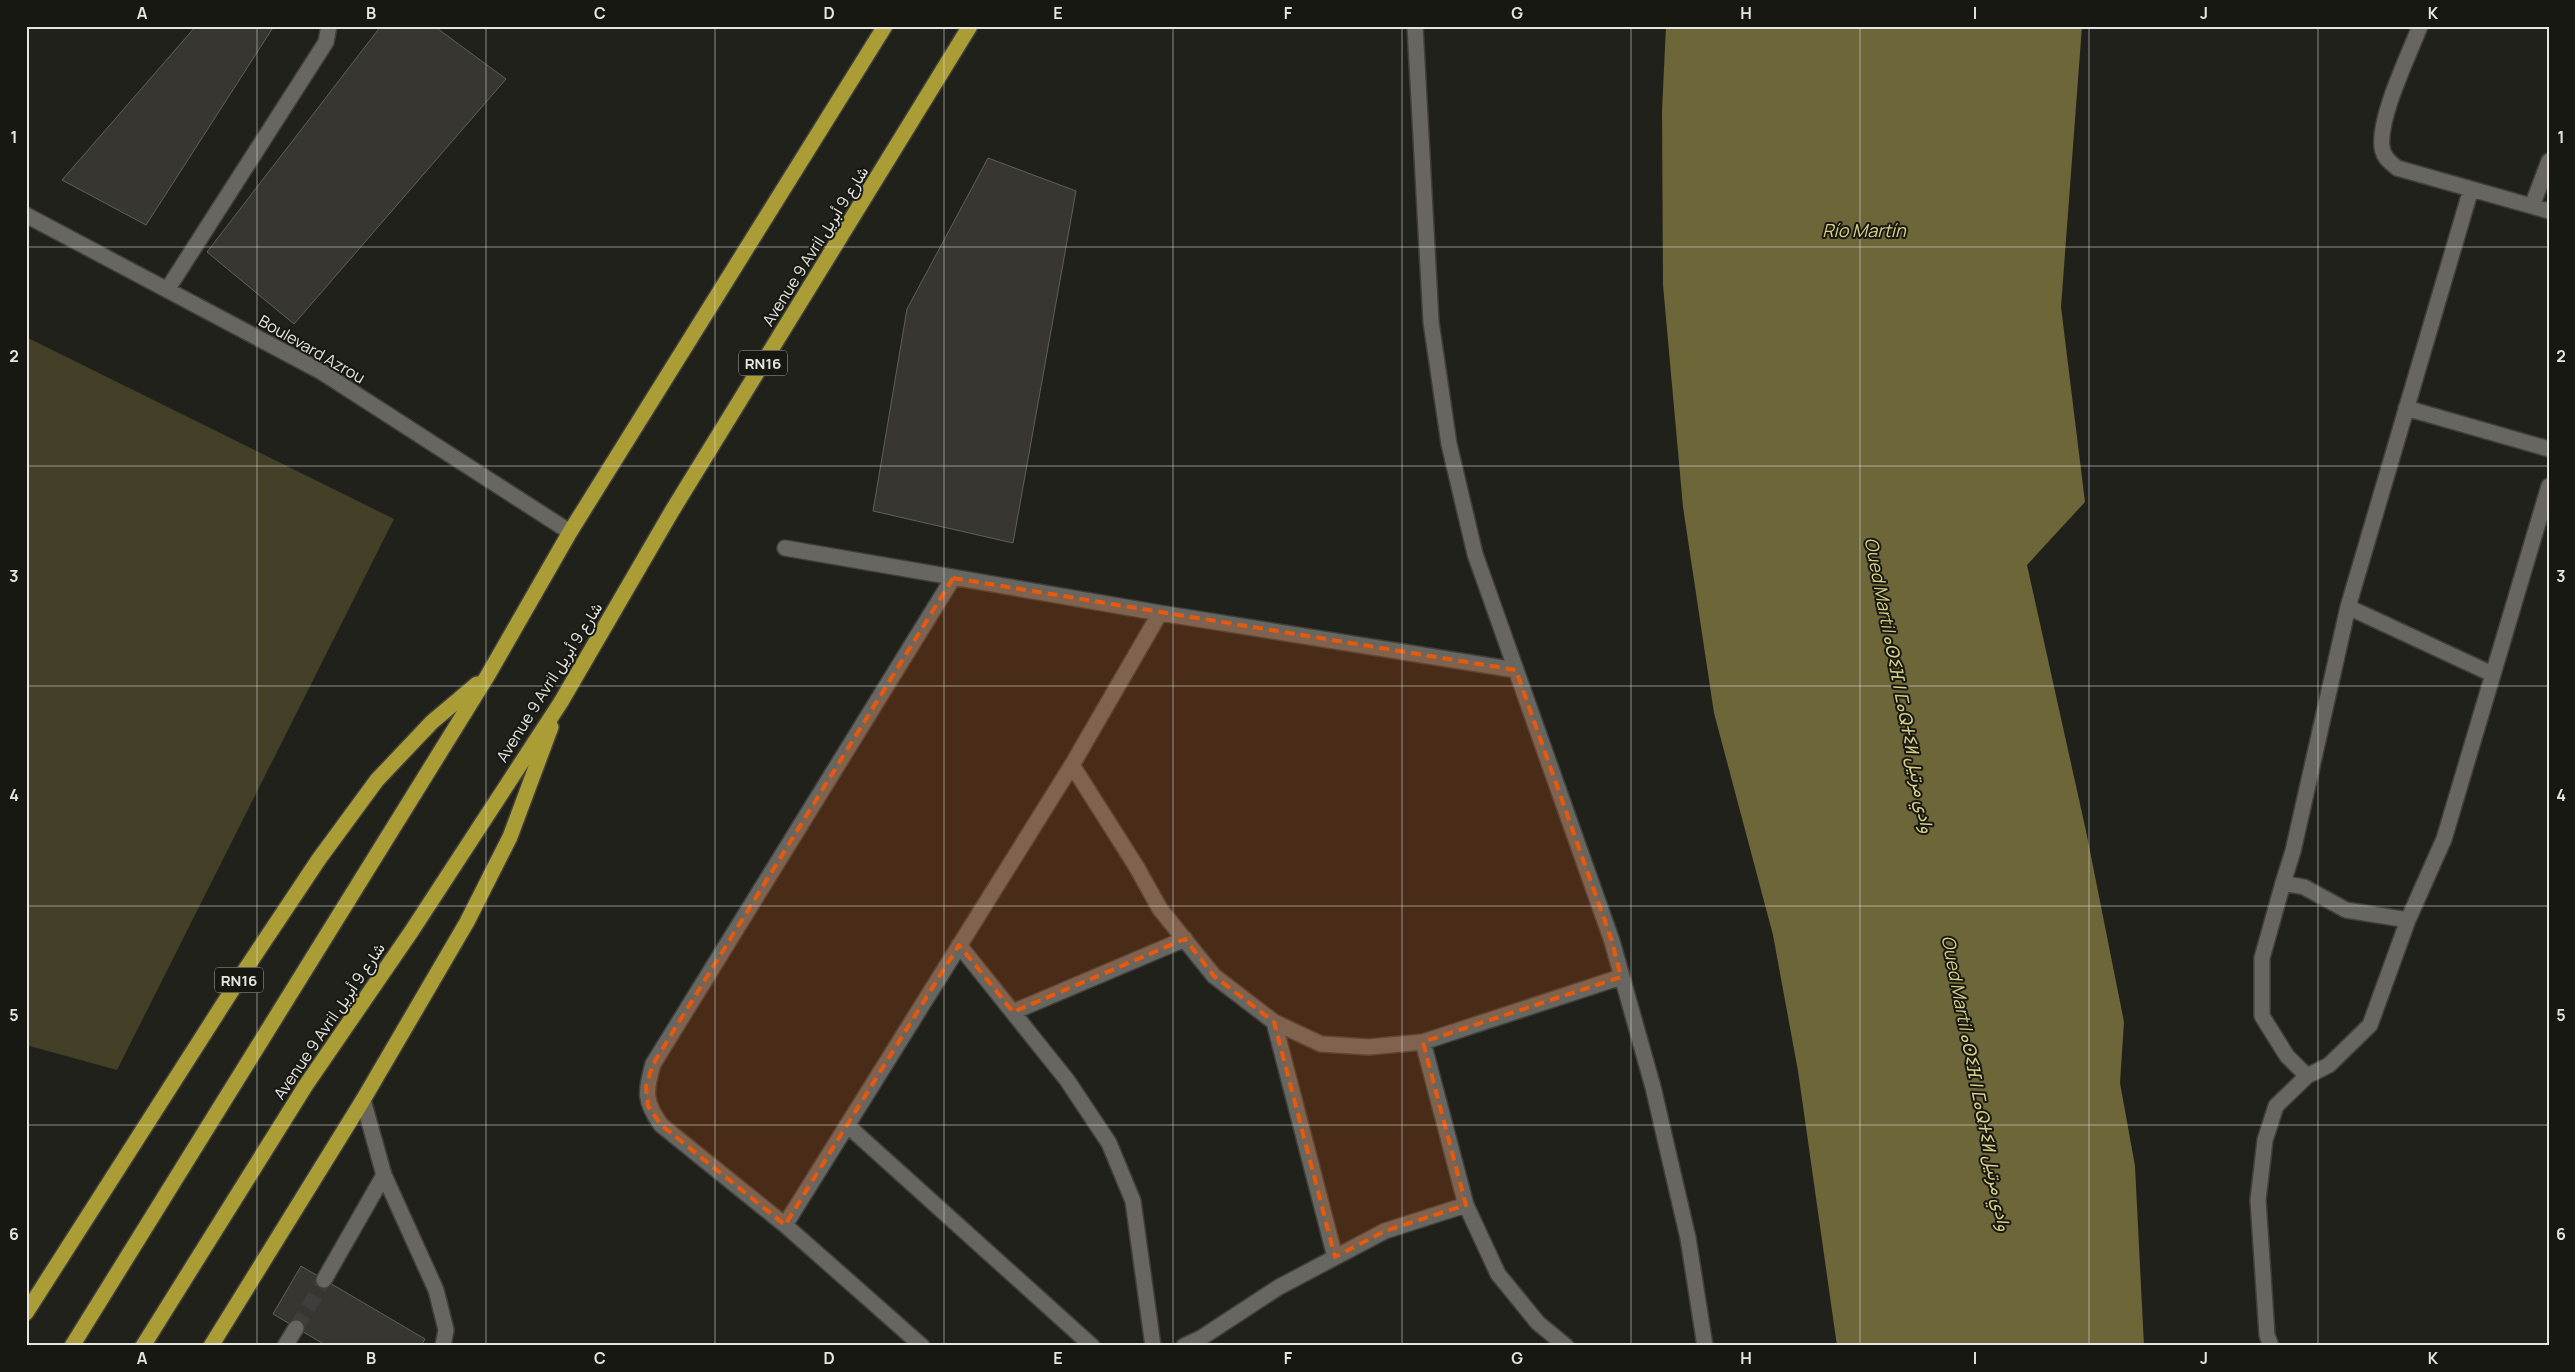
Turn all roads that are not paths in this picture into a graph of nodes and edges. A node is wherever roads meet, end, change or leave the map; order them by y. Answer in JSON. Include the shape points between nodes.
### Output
{"nodes":[{"id":1,"x":329,"y":26,"type":"edge"},
{"id":2,"x":885,"y":26,"type":"edge"},
{"id":3,"x":970,"y":26,"type":"edge"},
{"id":4,"x":1415,"y":26,"type":"edge"},
{"id":5,"x":2420,"y":26,"type":"edge"},
{"id":6,"x":2549,"y":161,"type":"edge"},
{"id":7,"x":2471,"y":188,"type":"junction"},
{"id":8,"x":2532,"y":206,"type":"junction"},
{"id":9,"x":2549,"y":211,"type":"edge"},
{"id":10,"x":26,"y":215,"type":"edge"},
{"id":11,"x":167,"y":290,"type":"junction"},
{"id":12,"x":2406,"y":408,"type":"junction"},
{"id":13,"x":2549,"y":449,"type":"edge"},
{"id":14,"x":2549,"y":486,"type":"edge"},
{"id":15,"x":570,"y":532,"type":"junction"},
{"id":16,"x":785,"y":548,"type":"dead end"},
{"id":17,"x":953,"y":578,"type":"junction"},
{"id":18,"x":2348,"y":607,"type":"junction"},
{"id":19,"x":1160,"y":613,"type":"junction"},
{"id":20,"x":1516,"y":670,"type":"junction"},
{"id":21,"x":2492,"y":674,"type":"junction"},
{"id":22,"x":488,"y":675,"type":"junction"},
{"id":23,"x":561,"y":702,"type":"junction"},
{"id":24,"x":1072,"y":765,"type":"junction"},
{"id":25,"x":2283,"y":883,"type":"junction"},
{"id":26,"x":2408,"y":920,"type":"junction"},
{"id":27,"x":1185,"y":938,"type":"junction"},
{"id":28,"x":959,"y":945,"type":"junction"},
{"id":29,"x":1621,"y":978,"type":"junction"},
{"id":30,"x":1013,"y":1012,"type":"junction"},
{"id":31,"x":1274,"y":1022,"type":"junction"},
{"id":32,"x":1423,"y":1042,"type":"junction"},
{"id":33,"x":2307,"y":1076,"type":"junction"},
{"id":34,"x":363,"y":1100,"type":"junction"},
{"id":35,"x":847,"y":1125,"type":"junction"},
{"id":36,"x":384,"y":1175,"type":"junction"},
{"id":37,"x":1466,"y":1205,"type":"junction"},
{"id":38,"x":785,"y":1225,"type":"junction"},
{"id":39,"x":1335,"y":1257,"type":"junction"},
{"id":40,"x":324,"y":1280,"type":"tunnel mouth"},
{"id":41,"x":26,"y":1313,"type":"edge"},
{"id":42,"x":296,"y":1328,"type":"tunnel mouth"},
{"id":43,"x":72,"y":1346,"type":"edge"},
{"id":44,"x":143,"y":1346,"type":"edge"},
{"id":45,"x":211,"y":1346,"type":"edge"},
{"id":46,"x":285,"y":1346,"type":"edge"},
{"id":47,"x":443,"y":1346,"type":"edge"},
{"id":48,"x":922,"y":1346,"type":"edge"},
{"id":49,"x":1092,"y":1346,"type":"edge"},
{"id":50,"x":1153,"y":1346,"type":"edge"},
{"id":51,"x":1184,"y":1346,"type":"edge"},
{"id":52,"x":1566,"y":1346,"type":"edge"},
{"id":53,"x":1704,"y":1346,"type":"edge"},
{"id":54,"x":2271,"y":1346,"type":"edge"}],
"edges":[{"from":1,"to":11,"type":"street","via":[[326,42]]},
{"from":2,"to":15,"type":"highway","number":"RN16"},
{"from":3,"to":23,"type":"highway","name":"Avenue 9 Avril شارع 9 أبريل","number":"RN16","via":[[672,511]]},
{"from":4,"to":20,"type":"street","via":[[1431,322],[1450,444],[1475,554]]},
{"from":5,"to":7,"type":"street","via":[[2386,114],[2382,148],[2386,159],[2397,168]]},
{"from":6,"to":8,"type":"street"},
{"from":7,"to":8,"type":"street"},
{"from":7,"to":12,"type":"street"},
{"from":8,"to":9,"type":"street"},
{"from":10,"to":11,"type":"street","name":"Boulevard Azrou"},
{"from":11,"to":15,"type":"street","name":"Boulevard Azrou","via":[[320,371]]},
{"from":12,"to":13,"type":"street"},
{"from":12,"to":18,"type":"street"},
{"from":14,"to":21,"type":"street"},
{"from":15,"to":22,"type":"highway","number":"RN16"},
{"from":16,"to":17,"type":"street"},
{"from":17,"to":19,"type":"street"},
{"from":17,"to":38,"type":"street","via":[[653,1064],[646,1086],[648,1106],[661,1125]]},
{"from":18,"to":21,"type":"street"},
{"from":18,"to":25,"type":"street"},
{"from":19,"to":20,"type":"street"},
{"from":19,"to":24,"type":"street"},
{"from":20,"to":29,"type":"street","via":[[1612,941]]},
{"from":21,"to":26,"type":"street","via":[[2444,839]]},
{"from":22,"to":41,"type":"highway","number":"RN16","via":[[432,722],[377,780],[319,859]]},
{"from":22,"to":43,"type":"highway"},
{"from":23,"to":34,"type":"highway","number":"RN16","via":[[510,837],[476,905]]},
{"from":23,"to":44,"type":"highway","name":"Avenue 9 Avril شارع 9 أبريل","via":[[411,932],[306,1085]]},
{"from":24,"to":27,"type":"street","via":[[1160,908]]},
{"from":24,"to":28,"type":"street"},
{"from":25,"to":26,"type":"street","via":[[2304,887],[2346,910]]},
{"from":25,"to":33,"type":"street","via":[[2262,958],[2262,1016],[2286,1056]]},
{"from":26,"to":33,"type":"street","via":[[2370,1024],[2329,1065]]},
{"from":27,"to":30,"type":"street"},
{"from":27,"to":31,"type":"street","via":[[1214,976]]},
{"from":28,"to":30,"type":"street"},
{"from":28,"to":35,"type":"street"},
{"from":29,"to":32,"type":"street"},
{"from":29,"to":53,"type":"street","via":[[1653,1087],[1686,1229]]},
{"from":30,"to":50,"type":"street","via":[[1068,1080],[1109,1143],[1133,1201]]},
{"from":31,"to":32,"type":"street","via":[[1321,1044],[1369,1047]]},
{"from":31,"to":39,"type":"street"},
{"from":32,"to":37,"type":"street"},
{"from":33,"to":54,"type":"street","via":[[2276,1106],[2265,1140],[2258,1200],[2267,1335]]},
{"from":34,"to":36,"type":"street"},
{"from":34,"to":45,"type":"highway","number":"RN16"},
{"from":35,"to":38,"type":"street"},
{"from":35,"to":49,"type":"street"},
{"from":36,"to":40,"type":"street"},
{"from":36,"to":47,"type":"street","via":[[436,1290],[446,1330]]},
{"from":37,"to":39,"type":"street","via":[[1385,1231]]},
{"from":37,"to":52,"type":"street","via":[[1498,1274],[1538,1324]]},
{"from":38,"to":48,"type":"street"},
{"from":39,"to":51,"type":"street","via":[[1279,1287]]},
{"from":42,"to":46,"type":"street"}]}
